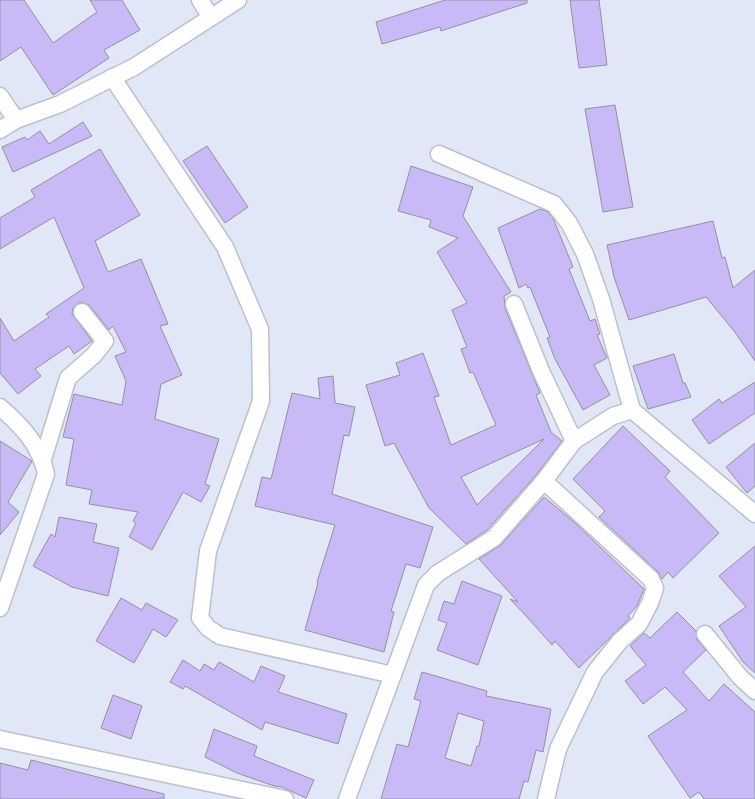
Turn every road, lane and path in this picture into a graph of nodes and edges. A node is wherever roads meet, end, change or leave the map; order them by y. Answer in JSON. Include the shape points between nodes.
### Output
{"nodes":[{"id":1,"x":200,"y":0,"type":"edge"},
{"id":2,"x":238,"y":0,"type":"edge"},
{"id":3,"x":210,"y":16,"type":"junction"},
{"id":4,"x":112,"y":77,"type":"junction"},
{"id":5,"x":0,"y":96,"type":"edge"},
{"id":6,"x":16,"y":120,"type":"junction"},
{"id":7,"x":0,"y":130,"type":"edge"},
{"id":8,"x":439,"y":154,"type":"dead end"},
{"id":9,"x":514,"y":304,"type":"dead end"},
{"id":10,"x":82,"y":312,"type":"dead end"},
{"id":11,"x":0,"y":407,"type":"edge"},
{"id":12,"x":632,"y":410,"type":"junction"},
{"id":13,"x":574,"y":440,"type":"junction"},
{"id":14,"x":43,"y":459,"type":"junction"},
{"id":15,"x":544,"y":481,"type":"junction"},
{"id":16,"x":755,"y":514,"type":"edge"},
{"id":17,"x":0,"y":608,"type":"edge"},
{"id":18,"x":705,"y":634,"type":"dead end"},
{"id":19,"x":393,"y":675,"type":"junction"},
{"id":20,"x":755,"y":691,"type":"edge"},
{"id":21,"x":0,"y":739,"type":"edge"},
{"id":22,"x":285,"y":799,"type":"edge"},
{"id":23,"x":347,"y":799,"type":"edge"},
{"id":24,"x":546,"y":799,"type":"edge"}],
"edges":[{"from":1,"to":3,"type":"street"},
{"from":2,"to":3,"type":"street"},
{"from":3,"to":4,"type":"street","via":[[134,67]]},
{"from":4,"to":6,"type":"street","via":[[60,104]]},
{"from":4,"to":19,"type":"street","via":[[225,247],[260,329],[261,401],[208,551],[200,618],[220,636]]},
{"from":5,"to":6,"type":"street"},
{"from":6,"to":7,"type":"street"},
{"from":8,"to":12,"type":"street","via":[[554,204],[569,223],[585,254],[601,299]]},
{"from":9,"to":13,"type":"street"},
{"from":10,"to":14,"type":"street","via":[[105,341],[68,378]]},
{"from":11,"to":14,"type":"street","via":[[31,438]]},
{"from":12,"to":13,"type":"street","via":[[613,416]]},
{"from":12,"to":16,"type":"street"},
{"from":13,"to":15,"type":"street"},
{"from":14,"to":17,"type":"street","via":[[46,474]]},
{"from":15,"to":19,"type":"street","via":[[494,538],[438,573],[426,585]]},
{"from":15,"to":24,"type":"street","via":[[651,578],[655,588],[639,624],[590,680],[558,749]]},
{"from":18,"to":20,"type":"street"},
{"from":19,"to":23,"type":"street"},
{"from":21,"to":22,"type":"street"}]}
